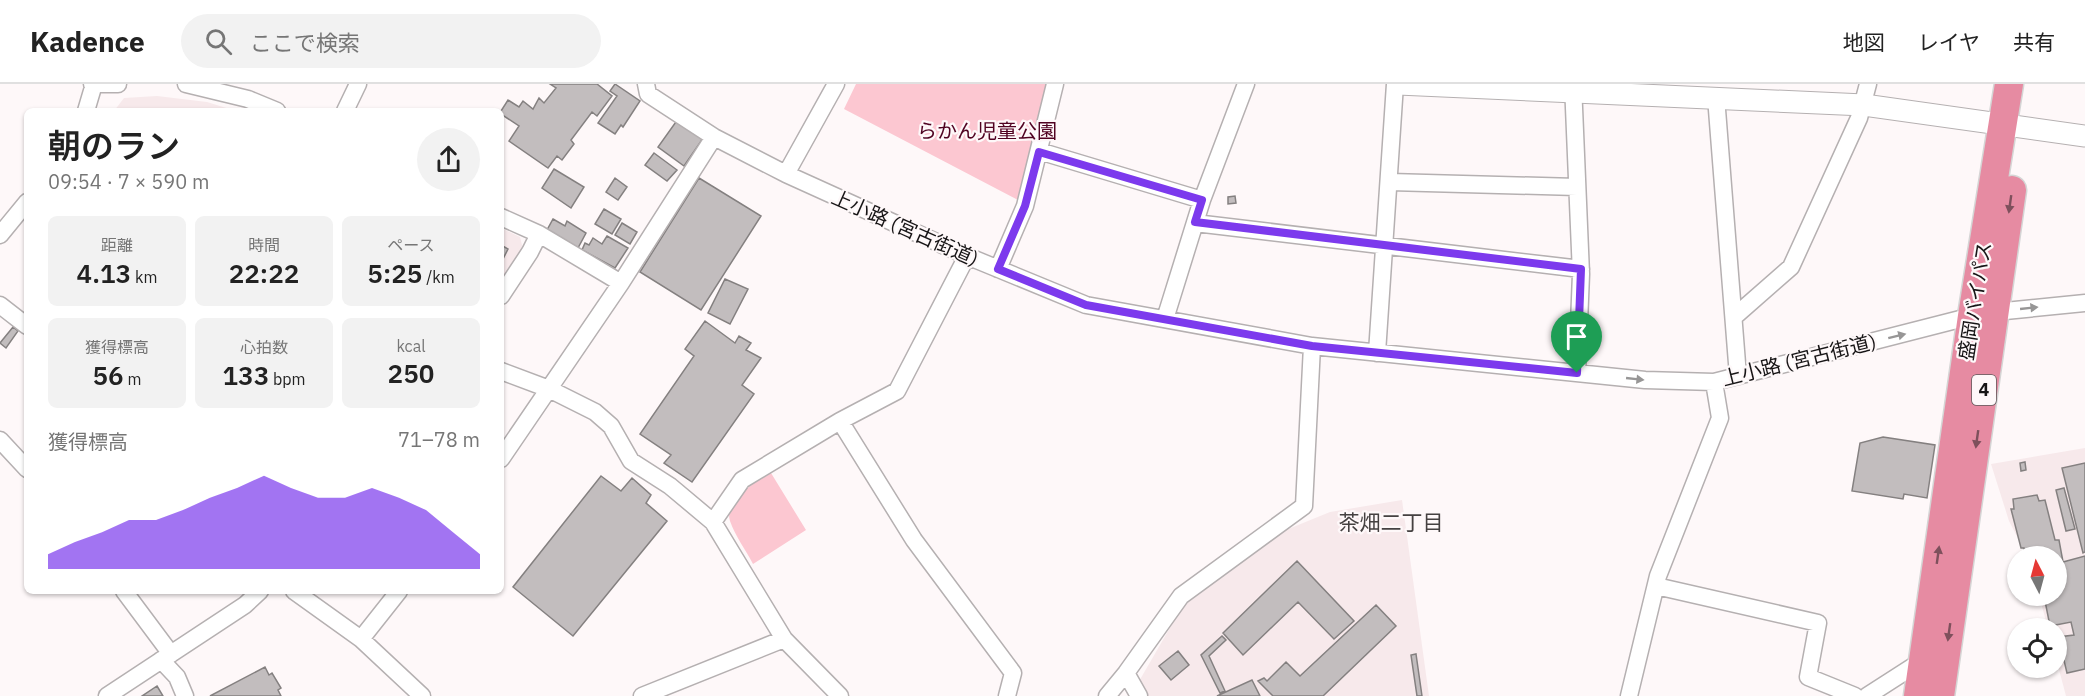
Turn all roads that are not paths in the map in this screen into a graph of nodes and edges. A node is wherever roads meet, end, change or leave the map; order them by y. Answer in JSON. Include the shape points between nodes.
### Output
{"nodes":[{"id":1,"x":93,"y":84,"type":"edge"},
{"id":2,"x":118,"y":84,"type":"edge"},
{"id":3,"x":186,"y":84,"type":"edge"},
{"id":4,"x":358,"y":84,"type":"edge"},
{"id":5,"x":646,"y":84,"type":"edge"},
{"id":6,"x":836,"y":84,"type":"edge"},
{"id":7,"x":1055,"y":84,"type":"edge"},
{"id":8,"x":1246,"y":84,"type":"edge"},
{"id":9,"x":1396,"y":84,"type":"edge"},
{"id":10,"x":2009,"y":84,"type":"edge"},
{"id":11,"x":2028,"y":84,"type":"edge"},
{"id":12,"x":1573,"y":88,"type":"edge"},
{"id":13,"x":1716,"y":91,"type":"edge"},
{"id":14,"x":1866,"y":94,"type":"edge"},
{"id":15,"x":87,"y":108,"type":"edge"},
{"id":16,"x":270,"y":108,"type":"edge"},
{"id":17,"x":346,"y":108,"type":"edge"},
{"id":18,"x":2012,"y":126,"type":"junction"},
{"id":19,"x":714,"y":136,"type":"junction"},
{"id":20,"x":2085,"y":136,"type":"edge"},
{"id":21,"x":1039,"y":152,"type":"junction"},
{"id":22,"x":786,"y":174,"type":"junction"},
{"id":23,"x":1390,"y":182,"type":"junction"},
{"id":24,"x":1577,"y":187,"type":"junction"},
{"id":25,"x":1202,"y":200,"type":"junction"},
{"id":26,"x":24,"y":205,"type":"edge"},
{"id":27,"x":504,"y":219,"type":"edge"},
{"id":28,"x":1195,"y":222,"type":"junction"},
{"id":29,"x":538,"y":234,"type":"junction"},
{"id":30,"x":0,"y":235,"type":"edge"},
{"id":31,"x":1385,"y":245,"type":"junction"},
{"id":32,"x":968,"y":256,"type":"junction"},
{"id":33,"x":998,"y":269,"type":"junction"},
{"id":34,"x":1581,"y":269,"type":"junction"},
{"id":35,"x":621,"y":283,"type":"junction"},
{"id":36,"x":504,"y":291,"type":"edge"},
{"id":37,"x":2085,"y":303,"type":"edge"},
{"id":38,"x":0,"y":305,"type":"edge"},
{"id":39,"x":1984,"y":314,"type":"junction"},
{"id":40,"x":1734,"y":317,"type":"junction"},
{"id":41,"x":1165,"y":319,"type":"junction"},
{"id":42,"x":24,"y":324,"type":"edge"},
{"id":43,"x":1312,"y":346,"type":"junction"},
{"id":44,"x":1377,"y":353,"type":"junction"},
{"id":45,"x":504,"y":372,"type":"edge"},
{"id":46,"x":1577,"y":373,"type":"junction"},
{"id":47,"x":1738,"y":376,"type":"junction"},
{"id":48,"x":1714,"y":382,"type":"junction"},
{"id":49,"x":549,"y":389,"type":"junction"},
{"id":50,"x":840,"y":421,"type":"junction"},
{"id":51,"x":0,"y":440,"type":"edge"},
{"id":52,"x":504,"y":455,"type":"edge"},
{"id":53,"x":24,"y":467,"type":"edge"},
{"id":54,"x":713,"y":522,"type":"junction"},
{"id":55,"x":1656,"y":586,"type":"junction"},
{"id":56,"x":126,"y":594,"type":"edge"},
{"id":57,"x":257,"y":594,"type":"edge"},
{"id":58,"x":298,"y":594,"type":"edge"},
{"id":59,"x":397,"y":594,"type":"edge"},
{"id":60,"x":362,"y":639,"type":"junction"},
{"id":61,"x":784,"y":639,"type":"junction"},
{"id":62,"x":166,"y":657,"type":"junction"},
{"id":63,"x":1923,"y":660,"type":"junction"},
{"id":64,"x":1126,"y":673,"type":"junction"},
{"id":65,"x":418,"y":694,"type":"edge"},
{"id":66,"x":107,"y":696,"type":"edge"},
{"id":67,"x":185,"y":696,"type":"edge"},
{"id":68,"x":642,"y":696,"type":"edge"},
{"id":69,"x":840,"y":696,"type":"edge"},
{"id":70,"x":1007,"y":696,"type":"edge"},
{"id":71,"x":1107,"y":696,"type":"edge"},
{"id":72,"x":1139,"y":696,"type":"edge"},
{"id":73,"x":1629,"y":696,"type":"edge"},
{"id":74,"x":1855,"y":696,"type":"edge"},
{"id":75,"x":1867,"y":696,"type":"edge"},
{"id":76,"x":1918,"y":696,"type":"edge"},
{"id":77,"x":1940,"y":696,"type":"edge"}],
"edges":[{"from":1,"to":2,"type":"street"},
{"from":1,"to":15,"type":"street"},
{"from":3,"to":16,"type":"street"},
{"from":4,"to":17,"type":"street"},
{"from":5,"to":19,"type":"street","name":"上小路 (宮古街道)","via":[[648,94]]},
{"from":6,"to":22,"type":"street"},
{"from":7,"to":21,"type":"street"},
{"from":8,"to":25,"type":"street"},
{"from":9,"to":12,"type":"street"},
{"from":9,"to":23,"type":"street"},
{"from":10,"to":18,"type":"highway","name":"盛岡バイパス","number":"4"},
{"from":11,"to":18,"type":"highway","name":"盛岡バイパス","number":"4"},
{"from":12,"to":13,"type":"street"},
{"from":12,"to":24,"type":"street"},
{"from":13,"to":14,"type":"street"},
{"from":13,"to":40,"type":"street"},
{"from":14,"to":18,"type":"street"},
{"from":14,"to":40,"type":"street","via":[[1791,267]]},
{"from":18,"to":20,"type":"street"},
{"from":18,"to":39,"type":"highway","name":"盛岡バイパス","number":"4"},
{"from":19,"to":22,"type":"street","name":"上小路 (宮古街道)"},
{"from":19,"to":35,"type":"street"},
{"from":21,"to":25,"type":"street"},
{"from":21,"to":33,"type":"street","via":[[1025,206]]},
{"from":22,"to":32,"type":"street","name":"上小路 (宮古街道)"},
{"from":23,"to":24,"type":"street"},
{"from":23,"to":31,"type":"street"},
{"from":24,"to":34,"type":"street"},
{"from":25,"to":28,"type":"street"},
{"from":26,"to":30,"type":"street"},
{"from":27,"to":29,"type":"street"},
{"from":28,"to":31,"type":"street"},
{"from":28,"to":41,"type":"street"},
{"from":29,"to":35,"type":"street"},
{"from":29,"to":36,"type":"street"},
{"from":31,"to":34,"type":"street"},
{"from":31,"to":44,"type":"street"},
{"from":32,"to":33,"type":"street","name":"上小路 (宮古街道)"},
{"from":32,"to":50,"type":"street","via":[[897,392]]},
{"from":33,"to":41,"type":"street","name":"上小路 (宮古街道)","via":[[1086,305]]},
{"from":34,"to":46,"type":"street"},
{"from":35,"to":49,"type":"street"},
{"from":39,"to":37,"type":"street","name":"上小路 (宮古街道)","one_way":true},
{"from":38,"to":42,"type":"street"},
{"from":47,"to":39,"type":"street","name":"上小路 (宮古街道)","one_way":true},
{"from":63,"to":39,"type":"highway","name":"盛岡バイパス","number":"4","one_way":true},
{"from":39,"to":77,"type":"highway","name":"盛岡バイパス","number":"4","one_way":true},
{"from":40,"to":47,"type":"street"},
{"from":41,"to":43,"type":"street","name":"上小路 (宮古街道)"},
{"from":43,"to":44,"type":"street","name":"上小路 (宮古街道)"},
{"from":43,"to":64,"type":"street","via":[[1304,506],[1181,596]]},
{"from":44,"to":46,"type":"street","name":"上小路 (宮古街道)"},
{"from":45,"to":49,"type":"street"},
{"from":46,"to":48,"type":"street","name":"上小路 (宮古街道)","one_way":true},
{"from":47,"to":48,"type":"street","name":"上小路 (宮古街道)"},
{"from":48,"to":55,"type":"street","via":[[1719,418]]},
{"from":49,"to":52,"type":"street"},
{"from":49,"to":54,"type":"street","via":[[595,412],[611,426],[631,461],[670,486]]},
{"from":50,"to":54,"type":"street","via":[[742,480]]},
{"from":50,"to":70,"type":"street","via":[[914,540],[1013,673]]},
{"from":51,"to":53,"type":"street"},
{"from":54,"to":61,"type":"street"},
{"from":55,"to":73,"type":"street"},
{"from":55,"to":74,"type":"street","via":[[1818,623],[1808,677]]},
{"from":56,"to":62,"type":"street"},
{"from":57,"to":62,"type":"street"},
{"from":58,"to":60,"type":"street"},
{"from":59,"to":60,"type":"street"},
{"from":60,"to":65,"type":"street"},
{"from":61,"to":68,"type":"street"},
{"from":61,"to":69,"type":"street"},
{"from":62,"to":66,"type":"street"},
{"from":62,"to":67,"type":"street"},
{"from":63,"to":75,"type":"street"},
{"from":63,"to":76,"type":"highway","name":"盛岡バイパス","number":"4"},
{"from":64,"to":71,"type":"street"},
{"from":64,"to":72,"type":"street"}]}
